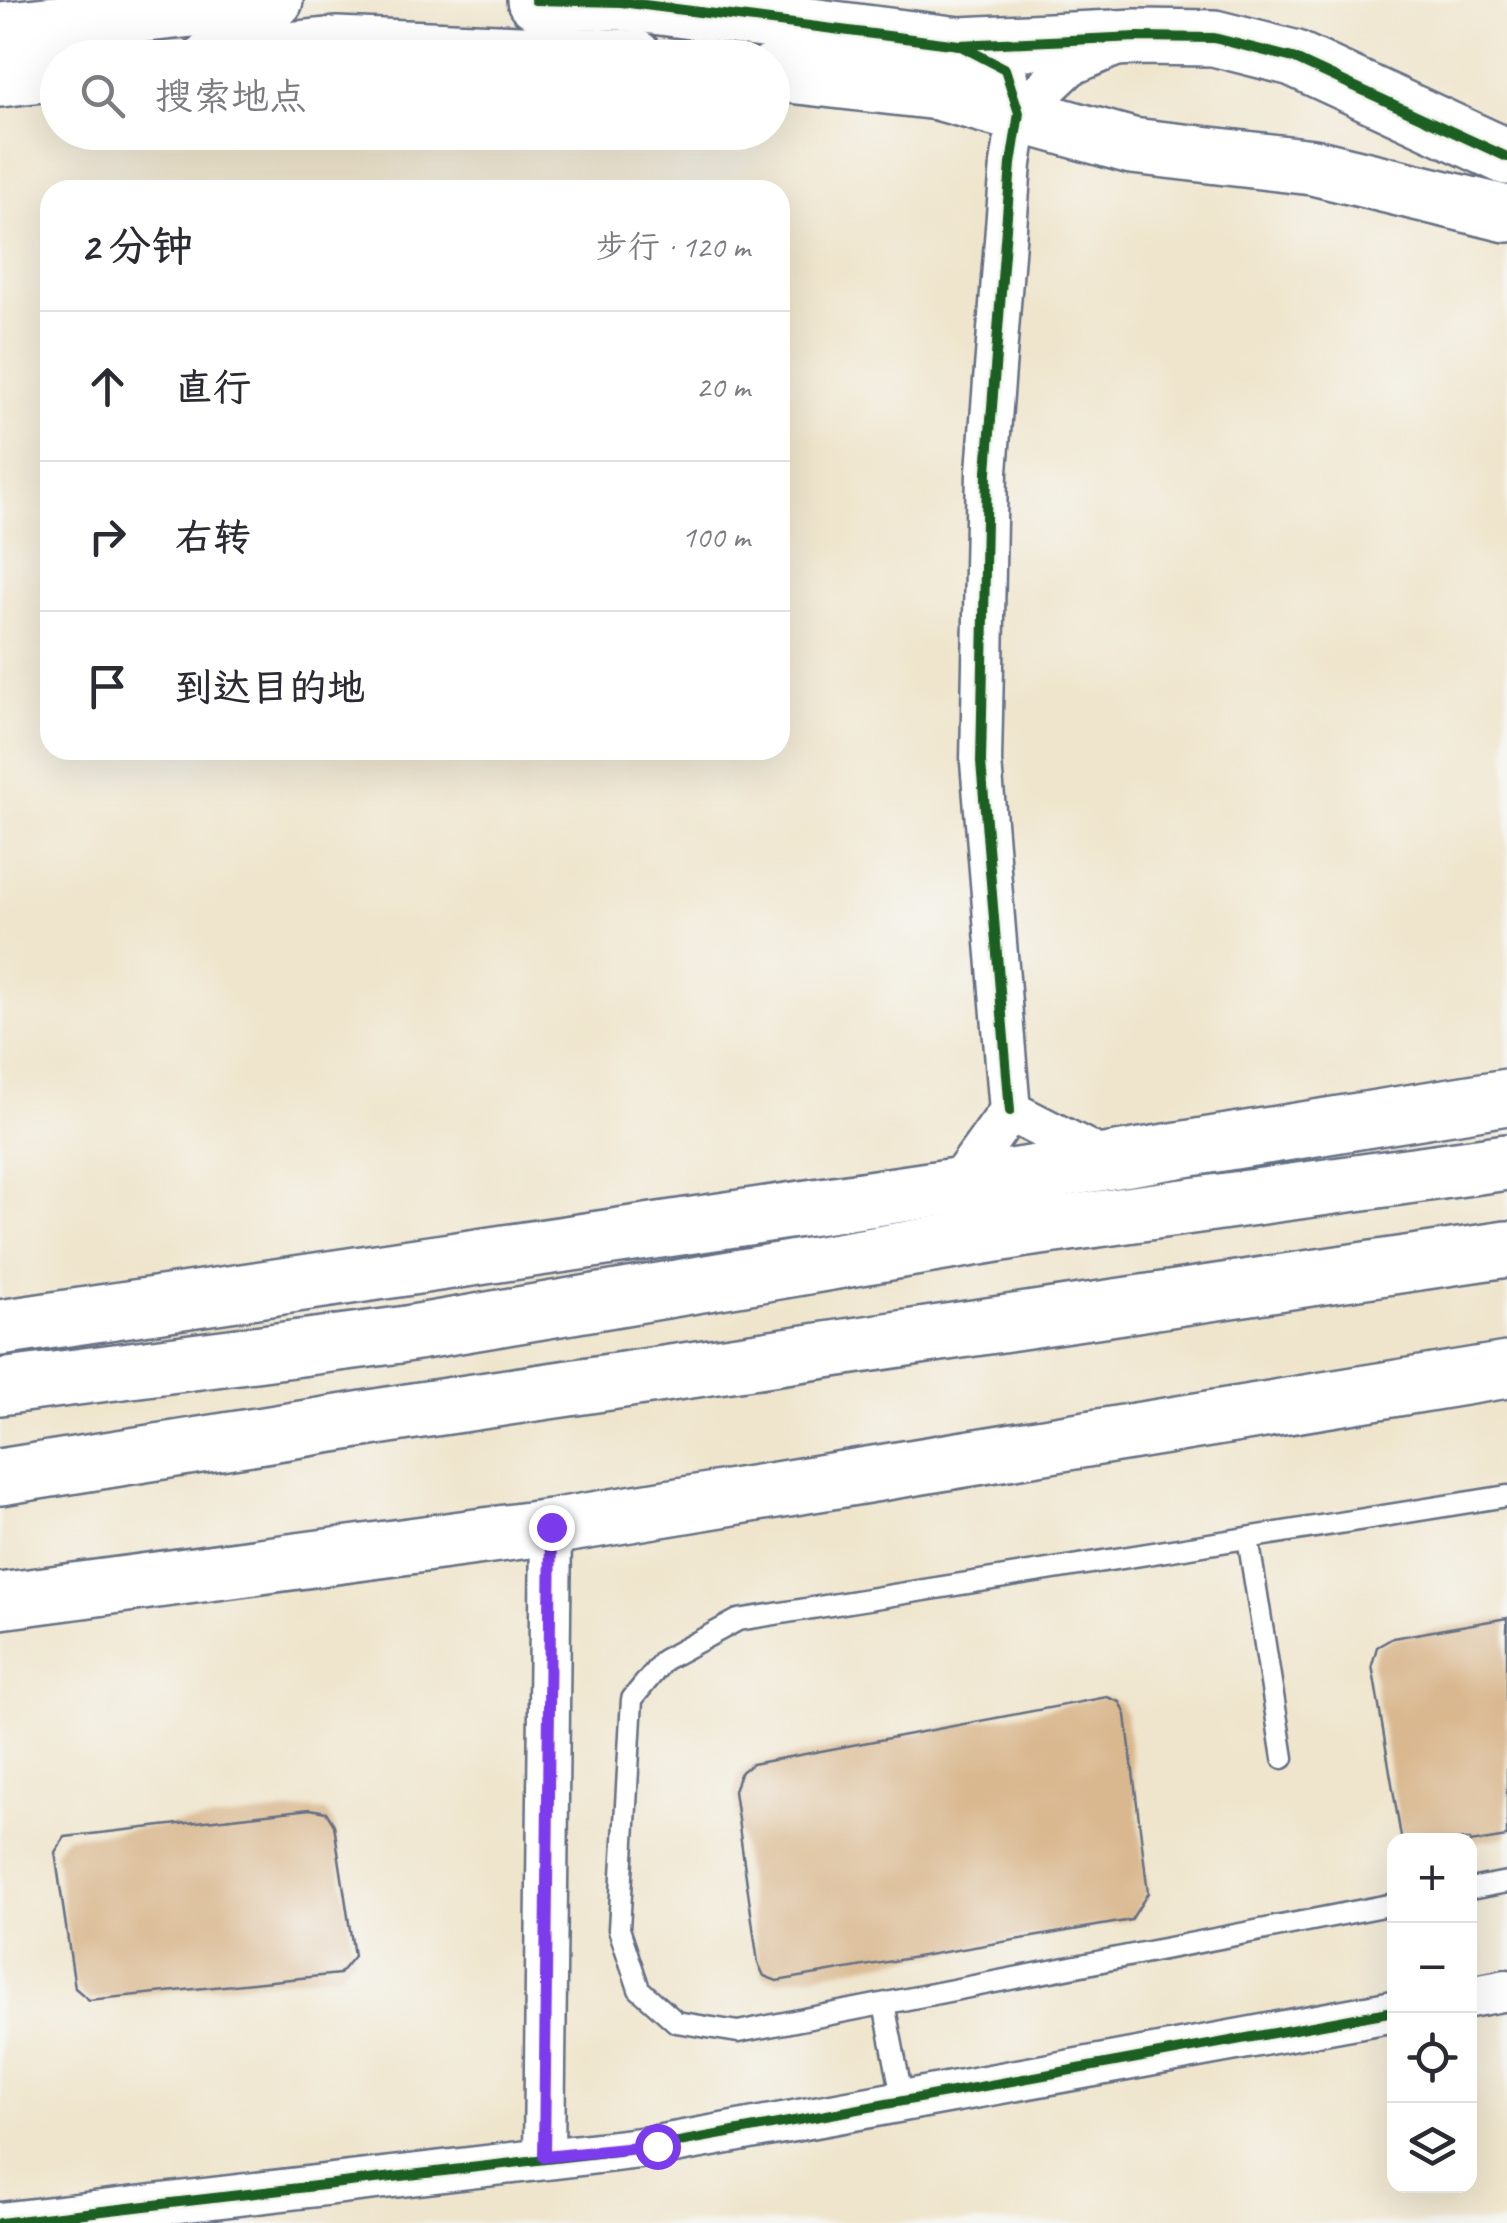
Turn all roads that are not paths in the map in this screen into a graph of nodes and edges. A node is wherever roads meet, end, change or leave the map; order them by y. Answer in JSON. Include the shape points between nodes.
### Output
{"nodes":[{"id":1,"x":274,"y":0,"type":"edge"},
{"id":2,"x":534,"y":0,"type":"edge"},
{"id":3,"x":0,"y":30,"type":"edge"},
{"id":4,"x":1137,"y":37,"type":"junction"},
{"id":5,"x":959,"y":45,"type":"junction"},
{"id":6,"x":40,"y":74,"type":"edge"},
{"id":7,"x":790,"y":76,"type":"edge"},
{"id":8,"x":0,"y":79,"type":"edge"},
{"id":9,"x":1018,"y":112,"type":"junction"},
{"id":10,"x":1507,"y":157,"type":"edge"},
{"id":11,"x":1507,"y":214,"type":"edge"},
{"id":12,"x":1507,"y":1097,"type":"edge"},
{"id":13,"x":1010,"y":1111,"type":"junction"},
{"id":14,"x":1108,"y":1162,"type":"junction"},
{"id":15,"x":1507,"y":1162,"type":"edge"},
{"id":16,"x":956,"y":1186,"type":"junction"},
{"id":17,"x":1507,"y":1249,"type":"edge"},
{"id":18,"x":0,"y":1328,"type":"edge"},
{"id":19,"x":1507,"y":1370,"type":"edge"},
{"id":20,"x":0,"y":1387,"type":"edge"},
{"id":21,"x":0,"y":1477,"type":"edge"},
{"id":22,"x":1507,"y":1496,"type":"edge"},
{"id":23,"x":551,"y":1527,"type":"junction"},
{"id":24,"x":1248,"y":1538,"type":"junction"},
{"id":25,"x":0,"y":1601,"type":"edge"},
{"id":26,"x":1283,"y":1758,"type":"dead end"},
{"id":27,"x":1507,"y":1882,"type":"edge"},
{"id":28,"x":1477,"y":1888,"type":"edge"},
{"id":29,"x":1387,"y":1905,"type":"edge"},
{"id":30,"x":1507,"y":1990,"type":"edge"},
{"id":31,"x":1477,"y":1996,"type":"edge"},
{"id":32,"x":884,"y":2004,"type":"junction"},
{"id":33,"x":1387,"y":2012,"type":"edge"},
{"id":34,"x":903,"y":2101,"type":"junction"},
{"id":35,"x":544,"y":2157,"type":"junction"},
{"id":36,"x":0,"y":2223,"type":"edge"}],
"edges":[{"from":1,"to":3,"type":"main road"},
{"from":2,"to":5,"type":"main road","via":[[621,2]]},
{"from":4,"to":5,"type":"main road"},
{"from":4,"to":9,"type":"street","via":[[1070,65]]},
{"from":4,"to":10,"type":"main road","via":[[1214,38],[1292,58]]},
{"from":5,"to":9,"type":"street","via":[[1004,69]]},
{"from":6,"to":8,"type":"main road"},
{"from":7,"to":9,"type":"main road","via":[[938,92]]},
{"from":9,"to":11,"type":"main road","via":[[1132,146],[1313,167]]},
{"from":9,"to":13,"type":"street","via":[[987,470],[981,762]]},
{"from":12,"to":14,"type":"main road"},
{"from":13,"to":14,"type":"street"},
{"from":13,"to":16,"type":"street"},
{"from":14,"to":16,"type":"main road"},
{"from":15,"to":20,"type":"main road","via":[[1026,1229],[400,1335]]},
{"from":16,"to":18,"type":"main road"},
{"from":17,"to":21,"type":"main road"},
{"from":19,"to":23,"type":"main road"},
{"from":22,"to":24,"type":"lane"},
{"from":23,"to":25,"type":"main road"},
{"from":23,"to":35,"type":"street"},
{"from":24,"to":26,"type":"lane"},
{"from":24,"to":32,"type":"lane","via":[[738,1620],[664,1660],[632,1699],[619,1928],[639,1989],[676,2022],[738,2032]]},
{"from":27,"to":28,"type":"lane"},
{"from":29,"to":32,"type":"lane"},
{"from":30,"to":31,"type":"street"},
{"from":32,"to":34,"type":"lane"},
{"from":33,"to":34,"type":"street"},
{"from":34,"to":35,"type":"street","via":[[657,2146]]},
{"from":35,"to":36,"type":"street"}]}
